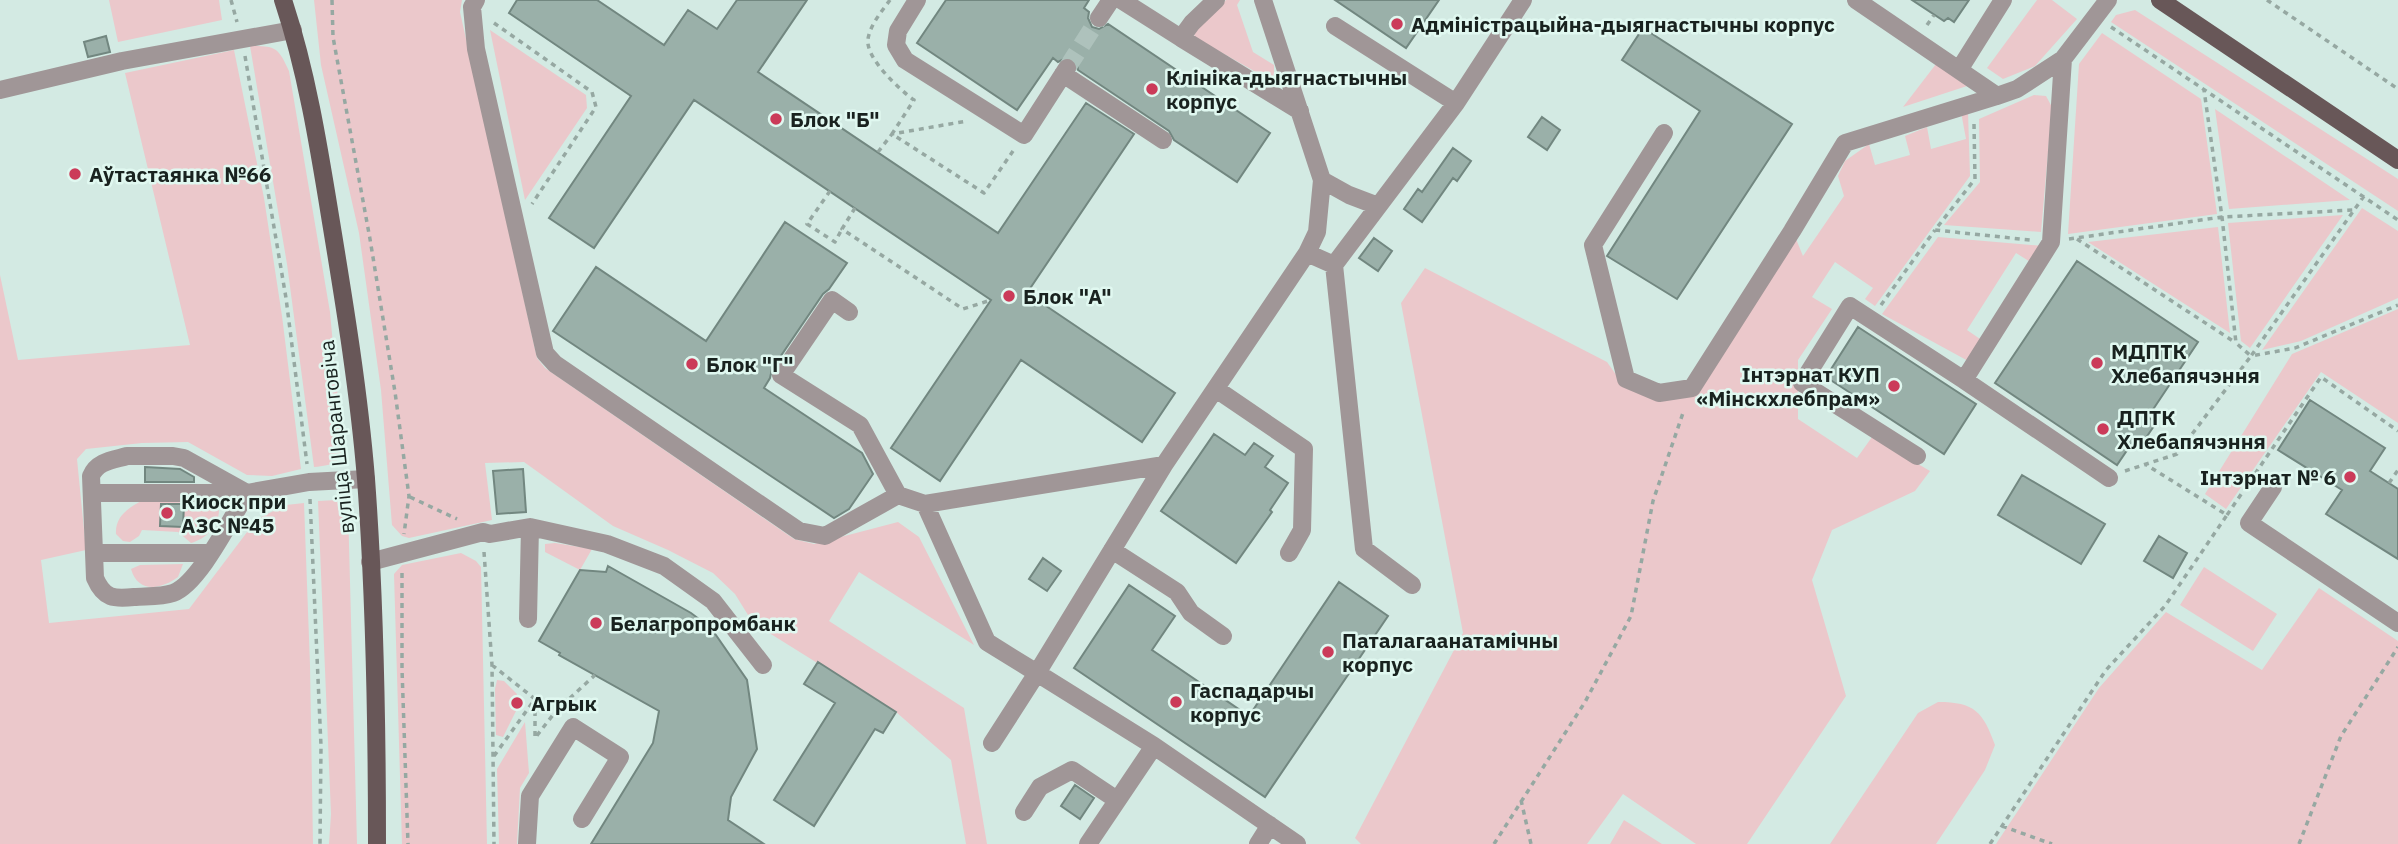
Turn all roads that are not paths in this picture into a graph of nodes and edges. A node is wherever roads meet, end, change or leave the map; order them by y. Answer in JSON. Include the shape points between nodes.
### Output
{"nodes":[{"id":1,"x":284,"y":0,"type":"edge"},
{"id":2,"x":294,"y":0,"type":"edge"},
{"id":3,"x":917,"y":0,"type":"edge"},
{"id":4,"x":1111,"y":0,"type":"edge"},
{"id":5,"x":1121,"y":0,"type":"edge"},
{"id":6,"x":1216,"y":0,"type":"edge"},
{"id":7,"x":1263,"y":0,"type":"edge"},
{"id":8,"x":1523,"y":0,"type":"edge"},
{"id":9,"x":1856,"y":0,"type":"edge"},
{"id":10,"x":2003,"y":0,"type":"edge"},
{"id":11,"x":2108,"y":0,"type":"edge"},
{"id":12,"x":2160,"y":0,"type":"edge"},
{"id":13,"x":474,"y":4,"type":"edge"},
{"id":14,"x":1099,"y":18,"type":"tunnel mouth"},
{"id":15,"x":1335,"y":26,"type":"dead end"},
{"id":16,"x":293,"y":30,"type":"junction"},
{"id":17,"x":1181,"y":38,"type":"junction"},
{"id":18,"x":2063,"y":60,"type":"junction"},
{"id":19,"x":1959,"y":70,"type":"junction"},
{"id":20,"x":0,"y":90,"type":"edge"},
{"id":21,"x":1997,"y":96,"type":"junction"},
{"id":22,"x":1456,"y":103,"type":"junction"},
{"id":23,"x":1300,"y":111,"type":"junction"},
{"id":24,"x":1664,"y":133,"type":"dead end"},
{"id":25,"x":1163,"y":140,"type":"dead end"},
{"id":26,"x":2398,"y":160,"type":"edge"},
{"id":27,"x":1322,"y":180,"type":"junction"},
{"id":28,"x":1378,"y":206,"type":"junction"},
{"id":29,"x":1307,"y":253,"type":"junction"},
{"id":30,"x":1334,"y":265,"type":"junction"},
{"id":31,"x":849,"y":312,"type":"dead end"},
{"id":32,"x":1964,"y":380,"type":"junction"},
{"id":33,"x":1216,"y":389,"type":"junction"},
{"id":34,"x":1917,"y":456,"type":"dead end"},
{"id":35,"x":1164,"y":465,"type":"junction"},
{"id":36,"x":2109,"y":478,"type":"road end"},
{"id":37,"x":366,"y":479,"type":"junction"},
{"id":38,"x":2273,"y":487,"type":"dead end"},
{"id":39,"x":247,"y":493,"type":"junction"},
{"id":40,"x":92,"y":494,"type":"junction"},
{"id":41,"x":898,"y":495,"type":"junction"},
{"id":42,"x":925,"y":505,"type":"junction"},
{"id":43,"x":530,"y":527,"type":"junction"},
{"id":44,"x":1112,"y":550,"type":"junction"},
{"id":45,"x":94,"y":553,"type":"junction"},
{"id":46,"x":1290,"y":553,"type":"dead end"},
{"id":47,"x":209,"y":554,"type":"junction"},
{"id":48,"x":370,"y":562,"type":"junction"},
{"id":49,"x":1412,"y":585,"type":"dead end"},
{"id":50,"x":528,"y":619,"type":"dead end"},
{"id":51,"x":2398,"y":624,"type":"edge"},
{"id":52,"x":1223,"y":636,"type":"dead end"},
{"id":53,"x":764,"y":665,"type":"dead end"},
{"id":54,"x":1038,"y":673,"type":"junction"},
{"id":55,"x":992,"y":743,"type":"dead end"},
{"id":56,"x":1154,"y":746,"type":"junction"},
{"id":57,"x":1117,"y":800,"type":"junction"},
{"id":58,"x":1024,"y":812,"type":"dead end"},
{"id":59,"x":582,"y":819,"type":"dead end"},
{"id":60,"x":1270,"y":825,"type":"junction"},
{"id":61,"x":377,"y":844,"type":"edge"},
{"id":62,"x":527,"y":844,"type":"edge"},
{"id":63,"x":1088,"y":844,"type":"edge"},
{"id":64,"x":1258,"y":844,"type":"edge"},
{"id":65,"x":1297,"y":844,"type":"edge"}],
"edges":[{"from":1,"to":16,"type":"main road","name":"вуліца Шаранговіча"},
{"from":2,"to":16,"type":"main road","name":"вуліца Шаранговіча"},
{"from":3,"to":25,"type":"lane","via":[[898,31],[896,45],[905,60],[1024,135],[1065,71]]},
{"from":4,"to":14,"type":"lane"},
{"from":5,"to":17,"type":"lane"},
{"from":6,"to":17,"type":"lane"},
{"from":7,"to":23,"type":"lane"},
{"from":8,"to":22,"type":"lane"},
{"from":9,"to":19,"type":"lane"},
{"from":10,"to":19,"type":"lane"},
{"from":11,"to":18,"type":"lane"},
{"from":12,"to":26,"type":"main road"},
{"from":13,"to":41,"type":"lane","via":[[476,48],[545,353],[799,531],[825,536]]},
{"from":15,"to":22,"type":"lane"},
{"from":16,"to":20,"type":"lane","via":[[122,61]]},
{"from":16,"to":37,"type":"main road","name":"вуліца Шаранговіча","via":[[337,254]]},
{"from":17,"to":23,"type":"lane"},
{"from":18,"to":21,"type":"lane"},
{"from":18,"to":32,"type":"lane","via":[[2051,242]]},
{"from":19,"to":21,"type":"lane"},
{"from":21,"to":24,"type":"lane","via":[[1845,143],[1692,388],[1659,393],[1626,379],[1593,245]]},
{"from":22,"to":28,"type":"lane"},
{"from":23,"to":27,"type":"lane"},
{"from":27,"to":28,"type":"lane"},
{"from":27,"to":29,"type":"lane","via":[[1317,232]]},
{"from":28,"to":30,"type":"lane"},
{"from":29,"to":30,"type":"lane"},
{"from":29,"to":33,"type":"lane"},
{"from":30,"to":49,"type":"lane","via":[[1364,550]]},
{"from":31,"to":41,"type":"lane","via":[[832,300],[781,375],[860,425]]},
{"from":32,"to":34,"type":"lane","via":[[1850,306],[1801,383]]},
{"from":32,"to":36,"type":"lane"},
{"from":33,"to":35,"type":"lane"},
{"from":33,"to":46,"type":"lane","via":[[1304,449],[1302,530]]},
{"from":35,"to":42,"type":"lane"},
{"from":35,"to":44,"type":"lane"},
{"from":37,"to":39,"type":"lane","via":[[309,482]]},
{"from":37,"to":48,"type":"main road","name":"вуліца Шаранговіча"},
{"from":38,"to":51,"type":"lane","via":[[2249,523]]},
{"from":39,"to":40,"type":"lane"},
{"from":39,"to":40,"type":"lane","via":[[184,458],[127,456],[93,469]]},
{"from":39,"to":47,"type":"lane"},
{"from":40,"to":45,"type":"lane"},
{"from":41,"to":42,"type":"lane"},
{"from":42,"to":54,"type":"lane","via":[[987,642]]},
{"from":43,"to":48,"type":"lane","via":[[483,532]]},
{"from":43,"to":50,"type":"lane"},
{"from":43,"to":53,"type":"lane","via":[[607,544],[663,566],[713,601]]},
{"from":44,"to":52,"type":"lane","via":[[1177,592],[1191,613]]},
{"from":44,"to":54,"type":"lane"},
{"from":45,"to":47,"type":"lane"},
{"from":45,"to":47,"type":"lane","via":[[99,589],[118,599],[178,591]]},
{"from":48,"to":61,"type":"main road","name":"вуліца Шаранговіча"},
{"from":54,"to":55,"type":"lane"},
{"from":54,"to":56,"type":"lane"},
{"from":56,"to":57,"type":"lane"},
{"from":56,"to":60,"type":"lane"},
{"from":57,"to":58,"type":"lane","via":[[1072,770],[1040,787]]},
{"from":57,"to":63,"type":"lane"},
{"from":59,"to":62,"type":"lane","via":[[620,757],[573,727],[530,796]]},
{"from":60,"to":64,"type":"lane"},
{"from":60,"to":65,"type":"lane"}]}
